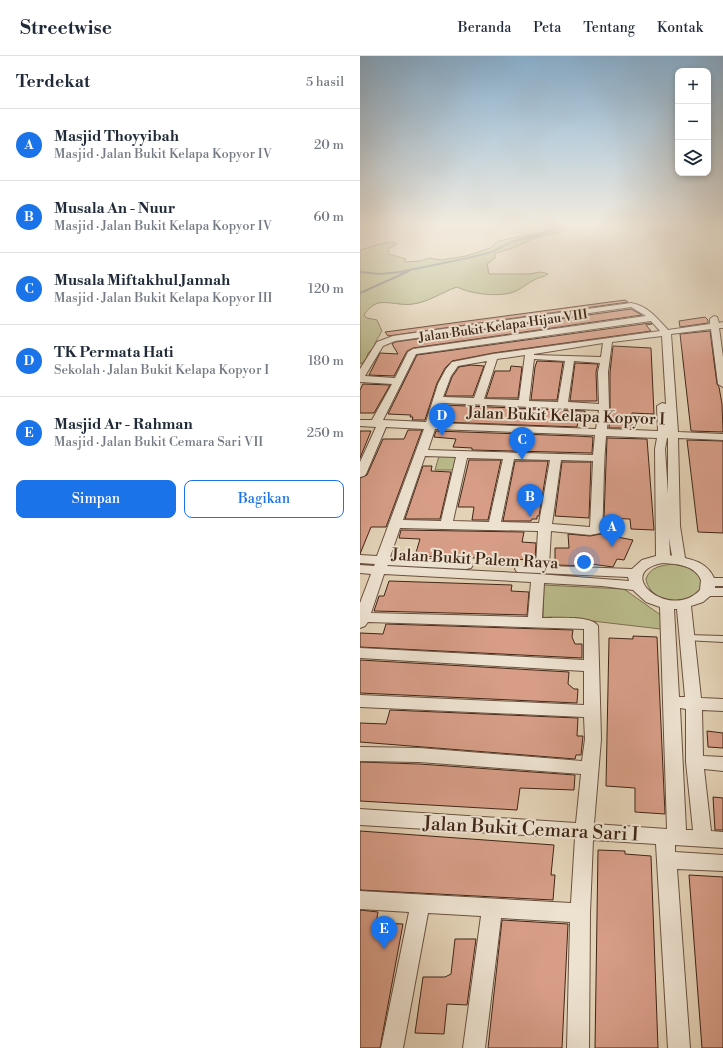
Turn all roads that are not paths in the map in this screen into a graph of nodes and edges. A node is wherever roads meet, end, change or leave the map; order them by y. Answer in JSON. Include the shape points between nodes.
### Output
{"nodes":[{"id":1,"x":652,"y":318,"type":"junction"},
{"id":2,"x":522,"y":321,"type":"junction"},
{"id":3,"x":717,"y":323,"type":"edge"},
{"id":4,"x":663,"y":332,"type":"junction"},
{"id":5,"x":533,"y":334,"type":"junction"},
{"id":6,"x":408,"y":337,"type":"junction"},
{"id":7,"x":608,"y":340,"type":"junction"},
{"id":8,"x":418,"y":350,"type":"junction"},
{"id":9,"x":530,"y":354,"type":"junction"},
{"id":10,"x":494,"y":357,"type":"junction"},
{"id":11,"x":570,"y":358,"type":"junction"},
{"id":12,"x":605,"y":360,"type":"junction"},
{"id":13,"x":360,"y":378,"type":"edge"},
{"id":14,"x":398,"y":381,"type":"junction"},
{"id":15,"x":723,"y":384,"type":"edge"},
{"id":16,"x":438,"y":400,"type":"junction"},
{"id":17,"x":478,"y":401,"type":"junction"},
{"id":18,"x":524,"y":403,"type":"junction"},
{"id":19,"x":563,"y":405,"type":"junction"},
{"id":20,"x":604,"y":407,"type":"junction"},
{"id":21,"x":360,"y":416,"type":"edge"},
{"id":22,"x":380,"y":421,"type":"junction"},
{"id":23,"x":360,"y":423,"type":"edge"},
{"id":24,"x":431,"y":425,"type":"junction"},
{"id":25,"x":602,"y":433,"type":"junction"},
{"id":26,"x":668,"y":435,"type":"junction"},
{"id":27,"x":723,"y":437,"type":"edge"},
{"id":28,"x":421,"y":453,"type":"junction"},
{"id":29,"x":462,"y":454,"type":"junction"},
{"id":30,"x":509,"y":455,"type":"junction"},
{"id":31,"x":556,"y":456,"type":"junction"},
{"id":32,"x":598,"y":458,"type":"junction"},
{"id":33,"x":360,"y":474,"type":"edge"},
{"id":34,"x":395,"y":524,"type":"junction"},
{"id":35,"x":446,"y":525,"type":"junction"},
{"id":36,"x":494,"y":526,"type":"junction"},
{"id":37,"x":545,"y":528,"type":"junction"},
{"id":38,"x":360,"y":559,"type":"edge"},
{"id":39,"x":662,"y":559,"type":"junction"},
{"id":40,"x":679,"y":560,"type":"junction"},
{"id":41,"x":380,"y":565,"type":"junction"},
{"id":42,"x":360,"y":569,"type":"edge"},
{"id":43,"x":540,"y":574,"type":"junction"},
{"id":44,"x":636,"y":580,"type":"junction"},
{"id":45,"x":723,"y":582,"type":"edge"},
{"id":46,"x":708,"y":587,"type":"junction"},
{"id":47,"x":723,"y":592,"type":"edge"},
{"id":48,"x":667,"y":604,"type":"junction"},
{"id":49,"x":684,"y":604,"type":"junction"},
{"id":50,"x":361,"y":620,"type":"edge"},
{"id":51,"x":535,"y":622,"type":"junction"},
{"id":52,"x":688,"y":638,"type":"junction"},
{"id":53,"x":723,"y":639,"type":"edge"},
{"id":54,"x":360,"y":653,"type":"edge"},
{"id":55,"x":592,"y":666,"type":"junction"},
{"id":56,"x":360,"y":701,"type":"edge"},
{"id":57,"x":672,"y":702,"type":"junction"},
{"id":58,"x":694,"y":703,"type":"junction"},
{"id":59,"x":723,"y":705,"type":"edge"},
{"id":60,"x":593,"y":711,"type":"junction"},
{"id":61,"x":360,"y":754,"type":"edge"},
{"id":62,"x":695,"y":762,"type":"junction"},
{"id":63,"x":723,"y":764,"type":"edge"},
{"id":64,"x":590,"y":768,"type":"junction"},
{"id":65,"x":360,"y":817,"type":"edge"},
{"id":66,"x":584,"y":831,"type":"junction"},
{"id":67,"x":671,"y":836,"type":"junction"},
{"id":68,"x":703,"y":839,"type":"junction"},
{"id":69,"x":723,"y":840,"type":"edge"},
{"id":70,"x":666,"y":860,"type":"junction"},
{"id":71,"x":723,"y":863,"type":"edge"},
{"id":72,"x":360,"y":900,"type":"edge"},
{"id":73,"x":420,"y":905,"type":"junction"},
{"id":74,"x":492,"y":908,"type":"junction"},
{"id":75,"x":580,"y":913,"type":"junction"},
{"id":76,"x":392,"y":1048,"type":"edge"},
{"id":77,"x":474,"y":1048,"type":"edge"},
{"id":78,"x":578,"y":1048,"type":"edge"},
{"id":79,"x":679,"y":1048,"type":"edge"}],
"edges":[{"from":1,"to":2,"type":"street","via":[[635,305]]},
{"from":1,"to":4,"type":"street"},
{"from":1,"to":5,"type":"street","name":"Jalan Bukit Kelapa Hijau VIII"},
{"from":2,"to":5,"type":"street"},
{"from":2,"to":6,"type":"street"},
{"from":3,"to":4,"type":"street"},
{"from":3,"to":15,"type":"street"},
{"from":4,"to":7,"type":"street"},
{"from":4,"to":26,"type":"street"},
{"from":5,"to":8,"type":"street","name":"Jalan Bukit Kelapa Hijau VIII"},
{"from":6,"to":8,"type":"street"},
{"from":6,"to":13,"type":"street","via":[[380,344]]},
{"from":7,"to":9,"type":"street"},
{"from":7,"to":12,"type":"street"},
{"from":8,"to":14,"type":"street","name":"Jalan Bukit Kelapa Hijau VIII","via":[[410,355]]},
{"from":9,"to":10,"type":"street"},
{"from":9,"to":11,"type":"street"},
{"from":9,"to":18,"type":"street"},
{"from":10,"to":16,"type":"street","via":[[455,364]]},
{"from":10,"to":17,"type":"street"},
{"from":11,"to":12,"type":"street"},
{"from":11,"to":19,"type":"street"},
{"from":12,"to":20,"type":"street"},
{"from":13,"to":14,"type":"street"},
{"from":14,"to":22,"type":"street","name":"Jalan Bukit Kelapa Hijau VIII"},
{"from":16,"to":17,"type":"street"},
{"from":16,"to":24,"type":"street"},
{"from":17,"to":18,"type":"street"},
{"from":18,"to":19,"type":"street"},
{"from":19,"to":20,"type":"street"},
{"from":20,"to":25,"type":"street"},
{"from":21,"to":22,"type":"street"},
{"from":22,"to":23,"type":"street","name":"Jalan Bukit Kelapa Kopyor I"},
{"from":22,"to":24,"type":"street","name":"Jalan Bukit Kelapa Kopyor I"},
{"from":22,"to":33,"type":"street","name":"Jalan Bukit Kelapa Hijau VIII"},
{"from":24,"to":25,"type":"street","name":"Jalan Bukit Kelapa Kopyor I"},
{"from":24,"to":28,"type":"street"},
{"from":25,"to":26,"type":"street","name":"Jalan Bukit Kelapa Kopyor I"},
{"from":25,"to":32,"type":"street"},
{"from":26,"to":27,"type":"street","name":"Jalan Bukit Kelapa Kopyor I"},
{"from":26,"to":39,"type":"street","via":[[660,449]]},
{"from":26,"to":40,"type":"street","via":[[674,526]]},
{"from":28,"to":29,"type":"street"},
{"from":28,"to":34,"type":"street"},
{"from":29,"to":30,"type":"street"},
{"from":29,"to":35,"type":"street"},
{"from":30,"to":31,"type":"street"},
{"from":30,"to":36,"type":"street"},
{"from":31,"to":32,"type":"street"},
{"from":31,"to":37,"type":"street"},
{"from":32,"to":37,"type":"street","via":[[596,530]]},
{"from":34,"to":35,"type":"street"},
{"from":34,"to":41,"type":"street"},
{"from":35,"to":36,"type":"street"},
{"from":36,"to":37,"type":"street"},
{"from":37,"to":43,"type":"street"},
{"from":38,"to":41,"type":"street","name":"Jalan Bukit Palem Raya"},
{"from":39,"to":40,"type":"street"},
{"from":39,"to":44,"type":"street","via":[[646,563]]},
{"from":40,"to":46,"type":"street","via":[[694,564],[704,572]]},
{"from":41,"to":42,"type":"street","name":"Jalan Bukit Palem Raya"},
{"from":41,"to":43,"type":"street","name":"Jalan Bukit Palem Raya"},
{"from":41,"to":50,"type":"street"},
{"from":43,"to":44,"type":"street","name":"Jalan Bukit Palem Raya","via":[[602,582]]},
{"from":43,"to":51,"type":"street"},
{"from":44,"to":48,"type":"street","via":[[648,598]]},
{"from":45,"to":46,"type":"street"},
{"from":46,"to":47,"type":"street"},
{"from":46,"to":49,"type":"street","via":[[698,600]]},
{"from":48,"to":49,"type":"street"},
{"from":48,"to":57,"type":"street"},
{"from":49,"to":52,"type":"street"},
{"from":50,"to":51,"type":"street"},
{"from":51,"to":55,"type":"street","via":[[589,624],[592,629]]},
{"from":52,"to":53,"type":"lane"},
{"from":52,"to":58,"type":"street"},
{"from":54,"to":55,"type":"street"},
{"from":55,"to":60,"type":"street"},
{"from":56,"to":60,"type":"street"},
{"from":57,"to":58,"type":"street"},
{"from":57,"to":67,"type":"street"},
{"from":58,"to":59,"type":"street"},
{"from":58,"to":62,"type":"street"},
{"from":60,"to":64,"type":"street"},
{"from":61,"to":64,"type":"street","via":[[419,755]]},
{"from":62,"to":63,"type":"street"},
{"from":62,"to":68,"type":"street"},
{"from":64,"to":66,"type":"street"},
{"from":65,"to":66,"type":"street","name":"Jalan Bukit Cemara Sari I"},
{"from":66,"to":67,"type":"street","name":"Jalan Bukit Cemara Sari I"},
{"from":66,"to":75,"type":"street"},
{"from":67,"to":68,"type":"street","name":"Jalan Bukit Cemara Sari I"},
{"from":67,"to":70,"type":"street"},
{"from":68,"to":69,"type":"street","name":"Jalan Bukit Cemara Sari I"},
{"from":70,"to":71,"type":"street"},
{"from":70,"to":79,"type":"street"},
{"from":72,"to":73,"type":"street"},
{"from":73,"to":74,"type":"street"},
{"from":73,"to":76,"type":"street"},
{"from":74,"to":75,"type":"street"},
{"from":74,"to":77,"type":"street"},
{"from":75,"to":78,"type":"street"}]}
